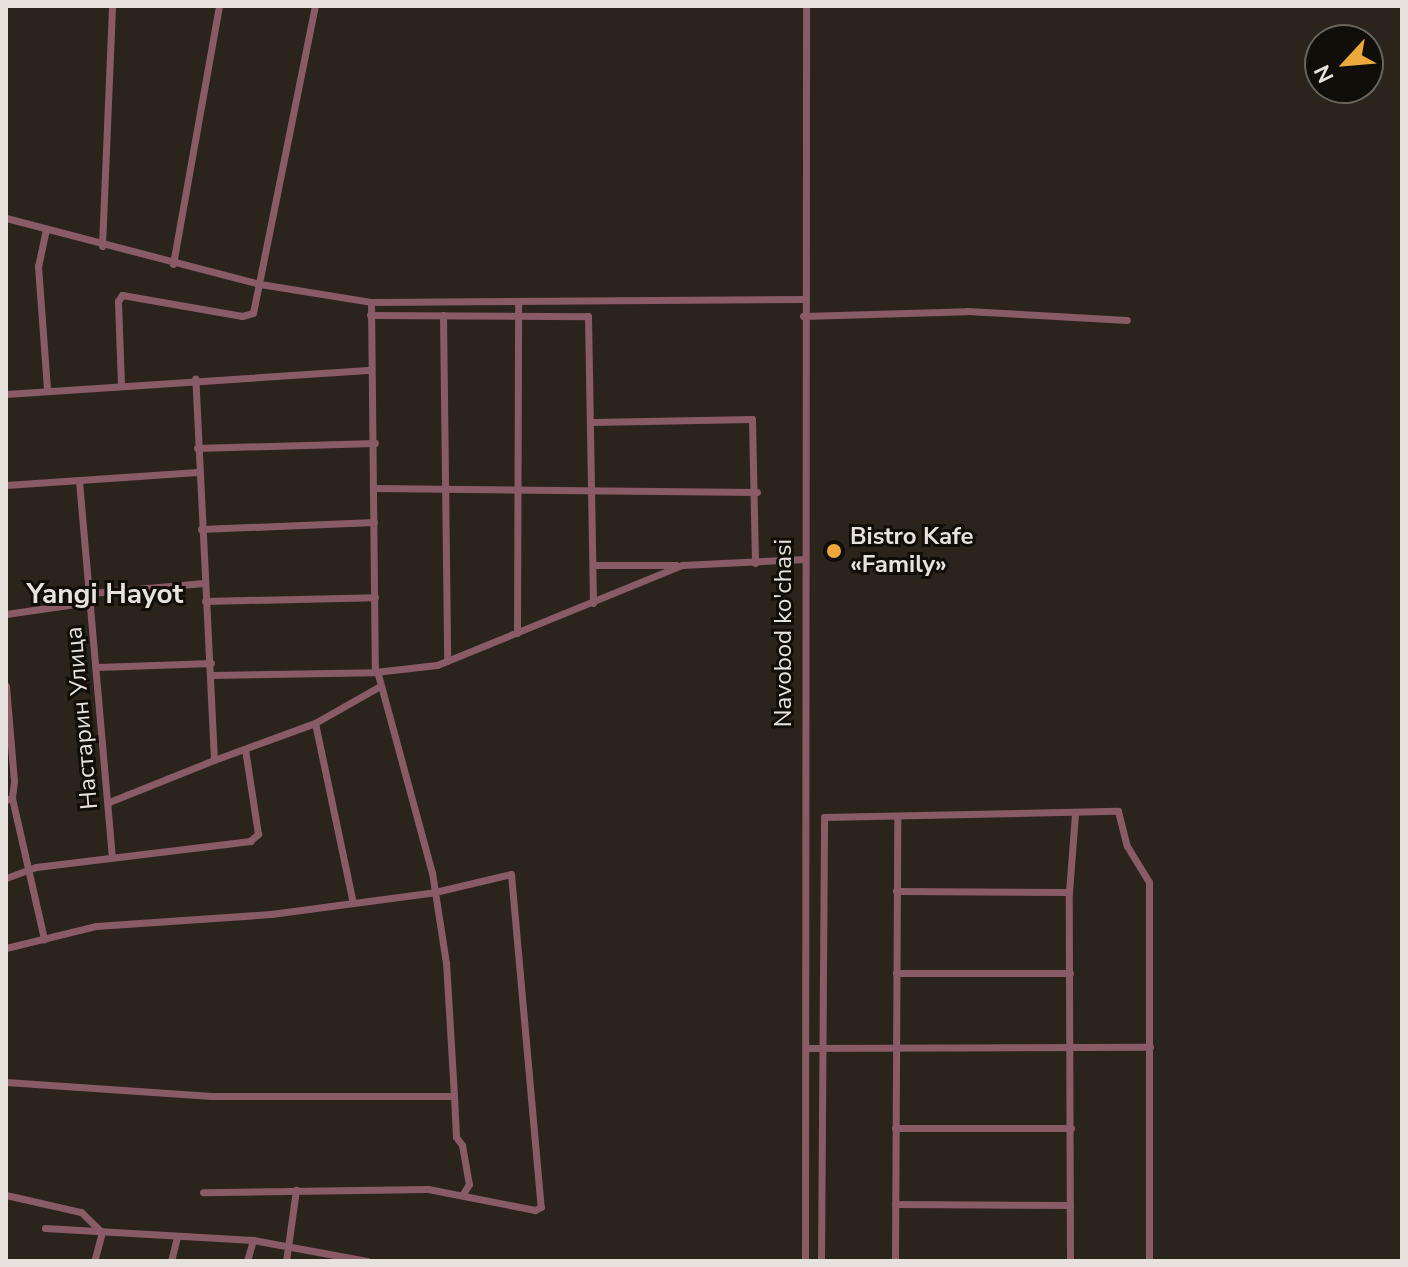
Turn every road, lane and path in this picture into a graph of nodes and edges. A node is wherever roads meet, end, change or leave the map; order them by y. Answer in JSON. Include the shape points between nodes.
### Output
{"nodes":[{"id":1,"x":112,"y":6,"type":"edge"},
{"id":2,"x":219,"y":6,"type":"edge"},
{"id":3,"x":315,"y":6,"type":"edge"},
{"id":4,"x":806,"y":6,"type":"edge"},
{"id":5,"x":6,"y":218,"type":"edge"},
{"id":6,"x":46,"y":229,"type":"junction"},
{"id":7,"x":102,"y":246,"type":"junction"},
{"id":8,"x":173,"y":264,"type":"junction"},
{"id":9,"x":260,"y":284,"type":"junction"},
{"id":10,"x":804,"y":299,"type":"junction"},
{"id":11,"x":518,"y":301,"type":"junction"},
{"id":12,"x":371,"y":302,"type":"junction"},
{"id":13,"x":370,"y":315,"type":"junction"},
{"id":14,"x":443,"y":315,"type":"junction"},
{"id":15,"x":517,"y":315,"type":"junction"},
{"id":16,"x":803,"y":316,"type":"junction"},
{"id":17,"x":1127,"y":320,"type":"dead end"},
{"id":18,"x":371,"y":370,"type":"junction"},
{"id":19,"x":195,"y":378,"type":"junction"},
{"id":20,"x":121,"y":384,"type":"junction"},
{"id":21,"x":47,"y":390,"type":"junction"},
{"id":22,"x":6,"y":394,"type":"edge"},
{"id":23,"x":592,"y":422,"type":"junction"},
{"id":24,"x":375,"y":443,"type":"junction"},
{"id":25,"x":197,"y":448,"type":"junction"},
{"id":26,"x":198,"y":472,"type":"junction"},
{"id":27,"x":79,"y":481,"type":"junction"},
{"id":28,"x":6,"y":485,"type":"edge"},
{"id":29,"x":375,"y":488,"type":"junction"},
{"id":30,"x":446,"y":491,"type":"junction"},
{"id":31,"x":520,"y":491,"type":"junction"},
{"id":32,"x":594,"y":491,"type":"junction"},
{"id":33,"x":757,"y":492,"type":"junction"},
{"id":34,"x":374,"y":522,"type":"junction"},
{"id":35,"x":201,"y":529,"type":"junction"},
{"id":36,"x":805,"y":559,"type":"junction"},
{"id":37,"x":755,"y":563,"type":"junction"},
{"id":38,"x":593,"y":565,"type":"junction"},
{"id":39,"x":682,"y":565,"type":"junction"},
{"id":40,"x":204,"y":583,"type":"junction"},
{"id":41,"x":91,"y":594,"type":"junction"},
{"id":42,"x":375,"y":597,"type":"junction"},
{"id":43,"x":205,"y":601,"type":"junction"},
{"id":44,"x":593,"y":603,"type":"junction"},
{"id":45,"x":6,"y":614,"type":"edge"},
{"id":46,"x":517,"y":633,"type":"junction"},
{"id":47,"x":447,"y":661,"type":"junction"},
{"id":48,"x":211,"y":663,"type":"junction"},
{"id":49,"x":98,"y":667,"type":"junction"},
{"id":50,"x":376,"y":672,"type":"junction"},
{"id":51,"x":211,"y":675,"type":"junction"},
{"id":52,"x":6,"y":686,"type":"edge"},
{"id":53,"x":380,"y":686,"type":"junction"},
{"id":54,"x":315,"y":723,"type":"junction"},
{"id":55,"x":245,"y":749,"type":"junction"},
{"id":56,"x":214,"y":760,"type":"junction"},
{"id":57,"x":9,"y":799,"type":"edge"},
{"id":58,"x":109,"y":802,"type":"junction"},
{"id":59,"x":1075,"y":814,"type":"junction"},
{"id":60,"x":897,"y":818,"type":"junction"},
{"id":61,"x":112,"y":857,"type":"junction"},
{"id":62,"x":29,"y":870,"type":"junction"},
{"id":63,"x":6,"y":878,"type":"edge"},
{"id":64,"x":896,"y":891,"type":"junction"},
{"id":65,"x":435,"y":892,"type":"junction"},
{"id":66,"x":1069,"y":892,"type":"junction"},
{"id":67,"x":353,"y":903,"type":"junction"},
{"id":68,"x":44,"y":939,"type":"junction"},
{"id":69,"x":6,"y":948,"type":"edge"},
{"id":70,"x":896,"y":973,"type":"junction"},
{"id":71,"x":1070,"y":973,"type":"junction"},
{"id":72,"x":1150,"y":1047,"type":"junction"},
{"id":73,"x":806,"y":1048,"type":"junction"},
{"id":74,"x":820,"y":1049,"type":"junction"},
{"id":75,"x":896,"y":1050,"type":"junction"},
{"id":76,"x":1071,"y":1051,"type":"junction"},
{"id":77,"x":6,"y":1082,"type":"edge"},
{"id":78,"x":454,"y":1096,"type":"junction"},
{"id":79,"x":895,"y":1128,"type":"junction"},
{"id":80,"x":1071,"y":1128,"type":"junction"},
{"id":81,"x":296,"y":1190,"type":"junction"},
{"id":82,"x":203,"y":1192,"type":"dead end"},
{"id":83,"x":6,"y":1195,"type":"edge"},
{"id":84,"x":462,"y":1195,"type":"junction"},
{"id":85,"x":895,"y":1204,"type":"junction"},
{"id":86,"x":1070,"y":1205,"type":"junction"},
{"id":87,"x":45,"y":1228,"type":"dead end"},
{"id":88,"x":102,"y":1232,"type":"junction"},
{"id":89,"x":177,"y":1237,"type":"junction"},
{"id":90,"x":253,"y":1240,"type":"junction"},
{"id":91,"x":289,"y":1246,"type":"junction"},
{"id":92,"x":94,"y":1261,"type":"edge"},
{"id":93,"x":171,"y":1261,"type":"edge"},
{"id":94,"x":247,"y":1261,"type":"edge"},
{"id":95,"x":286,"y":1261,"type":"edge"},
{"id":96,"x":367,"y":1261,"type":"edge"},
{"id":97,"x":805,"y":1261,"type":"edge"},
{"id":98,"x":821,"y":1261,"type":"edge"},
{"id":99,"x":895,"y":1261,"type":"edge"},
{"id":100,"x":1070,"y":1261,"type":"edge"},
{"id":101,"x":1149,"y":1261,"type":"edge"}],
"edges":[{"from":1,"to":7,"type":"street"},
{"from":2,"to":8,"type":"street"},
{"from":3,"to":9,"type":"street"},
{"from":4,"to":10,"type":"street","name":"Navobod ko'chasi"},
{"from":5,"to":6,"type":"street"},
{"from":6,"to":7,"type":"street"},
{"from":6,"to":21,"type":"street","via":[[38,266]]},
{"from":7,"to":8,"type":"street"},
{"from":8,"to":9,"type":"street"},
{"from":9,"to":12,"type":"street"},
{"from":9,"to":20,"type":"street","via":[[253,313],[242,316],[122,295]]},
{"from":10,"to":11,"type":"street"},
{"from":10,"to":16,"type":"street","name":"Navobod ko'chasi"},
{"from":11,"to":12,"type":"street"},
{"from":11,"to":15,"type":"street"},
{"from":12,"to":13,"type":"street"},
{"from":13,"to":14,"type":"street"},
{"from":13,"to":18,"type":"street"},
{"from":14,"to":15,"type":"street"},
{"from":14,"to":30,"type":"street"},
{"from":15,"to":23,"type":"street","via":[[588,316]]},
{"from":15,"to":31,"type":"street"},
{"from":16,"to":17,"type":"street","via":[[967,311]]},
{"from":16,"to":36,"type":"street","name":"Navobod ko'chasi"},
{"from":18,"to":19,"type":"street"},
{"from":18,"to":24,"type":"street"},
{"from":19,"to":20,"type":"street"},
{"from":19,"to":25,"type":"street"},
{"from":20,"to":21,"type":"street"},
{"from":21,"to":22,"type":"street"},
{"from":23,"to":32,"type":"street"},
{"from":23,"to":33,"type":"street","via":[[752,419]]},
{"from":24,"to":25,"type":"street"},
{"from":24,"to":29,"type":"street"},
{"from":25,"to":26,"type":"street"},
{"from":26,"to":27,"type":"street"},
{"from":26,"to":35,"type":"street"},
{"from":27,"to":28,"type":"street"},
{"from":27,"to":41,"type":"street","name":"Настарин Улица"},
{"from":29,"to":30,"type":"street"},
{"from":29,"to":34,"type":"street"},
{"from":30,"to":31,"type":"street"},
{"from":30,"to":47,"type":"street"},
{"from":31,"to":32,"type":"street"},
{"from":31,"to":46,"type":"street"},
{"from":32,"to":33,"type":"street"},
{"from":32,"to":38,"type":"street"},
{"from":33,"to":37,"type":"street"},
{"from":34,"to":35,"type":"street"},
{"from":34,"to":42,"type":"street"},
{"from":35,"to":40,"type":"street"},
{"from":36,"to":37,"type":"street"},
{"from":36,"to":73,"type":"street","name":"Navobod ko'chasi"},
{"from":37,"to":39,"type":"street"},
{"from":38,"to":39,"type":"street"},
{"from":38,"to":44,"type":"street"},
{"from":39,"to":44,"type":"street"},
{"from":40,"to":41,"type":"street"},
{"from":40,"to":43,"type":"street"},
{"from":41,"to":45,"type":"street","via":[[82,603]]},
{"from":41,"to":49,"type":"street","name":"Настарин Улица"},
{"from":42,"to":43,"type":"street"},
{"from":42,"to":50,"type":"street"},
{"from":43,"to":48,"type":"street"},
{"from":44,"to":46,"type":"street"},
{"from":46,"to":47,"type":"street"},
{"from":47,"to":50,"type":"street"},
{"from":48,"to":49,"type":"street"},
{"from":48,"to":51,"type":"street"},
{"from":49,"to":58,"type":"street","name":"Настарин Улица"},
{"from":50,"to":51,"type":"street"},
{"from":50,"to":53,"type":"street"},
{"from":51,"to":56,"type":"street"},
{"from":52,"to":57,"type":"street"},
{"from":53,"to":54,"type":"street"},
{"from":53,"to":65,"type":"street"},
{"from":54,"to":55,"type":"street"},
{"from":54,"to":67,"type":"street"},
{"from":55,"to":56,"type":"street"},
{"from":55,"to":61,"type":"street","via":[[255,838]]},
{"from":56,"to":58,"type":"street"},
{"from":57,"to":62,"type":"street"},
{"from":58,"to":61,"type":"street","name":"Настарин Улица"},
{"from":59,"to":60,"type":"street"},
{"from":59,"to":66,"type":"street"},
{"from":59,"to":72,"type":"street","via":[[1118,811],[1127,846],[1149,882]]},
{"from":60,"to":64,"type":"street"},
{"from":60,"to":74,"type":"street","via":[[824,817]]},
{"from":61,"to":62,"type":"street"},
{"from":62,"to":63,"type":"street"},
{"from":62,"to":68,"type":"street"},
{"from":64,"to":66,"type":"street"},
{"from":64,"to":70,"type":"street"},
{"from":65,"to":67,"type":"street"},
{"from":65,"to":78,"type":"street","via":[[446,963]]},
{"from":65,"to":84,"type":"street","via":[[511,874],[543,1200],[535,1210]]},
{"from":66,"to":71,"type":"street"},
{"from":67,"to":68,"type":"street","via":[[96,926]]},
{"from":68,"to":69,"type":"street"},
{"from":70,"to":71,"type":"street"},
{"from":70,"to":75,"type":"street"},
{"from":71,"to":76,"type":"street"},
{"from":72,"to":76,"type":"street"},
{"from":72,"to":101,"type":"street"},
{"from":73,"to":74,"type":"street"},
{"from":73,"to":97,"type":"street","name":"Navobod ko'chasi"},
{"from":74,"to":75,"type":"street"},
{"from":74,"to":98,"type":"street"},
{"from":75,"to":76,"type":"street"},
{"from":75,"to":79,"type":"street"},
{"from":76,"to":80,"type":"street"},
{"from":77,"to":78,"type":"street","via":[[212,1096]]},
{"from":78,"to":84,"type":"street","via":[[456,1137],[469,1184]]},
{"from":79,"to":80,"type":"street"},
{"from":79,"to":85,"type":"street"},
{"from":80,"to":86,"type":"street"},
{"from":81,"to":82,"type":"street"},
{"from":81,"to":84,"type":"street","via":[[428,1189]]},
{"from":81,"to":91,"type":"street"},
{"from":83,"to":88,"type":"street","via":[[81,1212]]},
{"from":85,"to":86,"type":"street"},
{"from":85,"to":99,"type":"street"},
{"from":86,"to":100,"type":"street"},
{"from":87,"to":88,"type":"street"},
{"from":88,"to":89,"type":"street"},
{"from":88,"to":92,"type":"street"},
{"from":89,"to":90,"type":"street"},
{"from":89,"to":93,"type":"street"},
{"from":90,"to":91,"type":"street"},
{"from":90,"to":94,"type":"street"},
{"from":91,"to":95,"type":"street"},
{"from":91,"to":96,"type":"street"}]}
